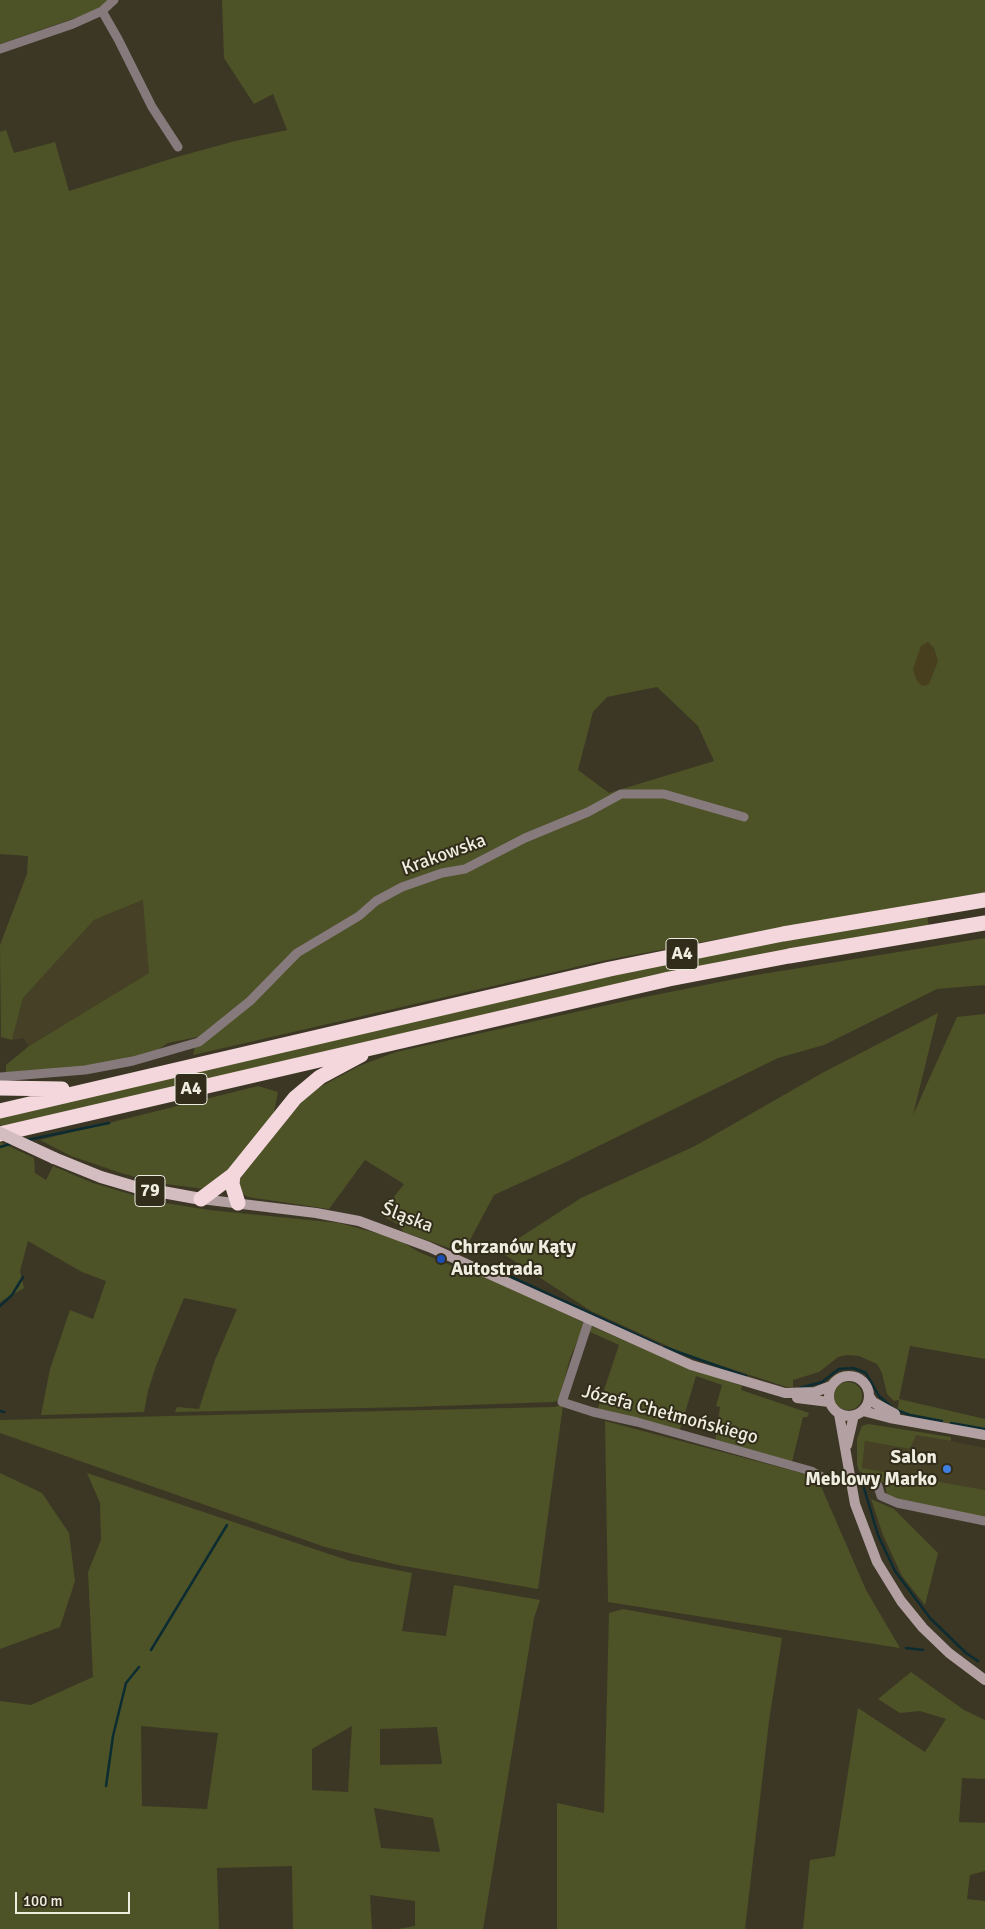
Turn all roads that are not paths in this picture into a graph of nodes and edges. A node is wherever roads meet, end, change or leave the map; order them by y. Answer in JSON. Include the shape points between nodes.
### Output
{"nodes":[{"id":1,"x":114,"y":0,"type":"edge"},
{"id":2,"x":102,"y":11,"type":"junction"},
{"id":3,"x":0,"y":49,"type":"edge"},
{"id":4,"x":178,"y":147,"type":"dead end"},
{"id":5,"x":744,"y":817,"type":"dead end"},
{"id":6,"x":985,"y":900,"type":"edge"},
{"id":7,"x":985,"y":923,"type":"edge"},
{"id":8,"x":382,"y":1044,"type":"junction"},
{"id":9,"x":0,"y":1077,"type":"edge"},
{"id":10,"x":109,"y":1086,"type":"junction"},
{"id":11,"x":0,"y":1088,"type":"edge"},
{"id":12,"x":0,"y":1111,"type":"edge"},
{"id":13,"x":0,"y":1134,"type":"edge"},
{"id":14,"x":233,"y":1175,"type":"junction"},
{"id":15,"x":201,"y":1199,"type":"junction"},
{"id":16,"x":238,"y":1203,"type":"junction"},
{"id":17,"x":589,"y":1320,"type":"junction"},
{"id":18,"x":831,"y":1386,"type":"junction"},
{"id":19,"x":785,"y":1393,"type":"junction"},
{"id":20,"x":869,"y":1396,"type":"junction"},
{"id":21,"x":829,"y":1402,"type":"junction"},
{"id":22,"x":859,"y":1413,"type":"junction"},
{"id":23,"x":839,"y":1414,"type":"junction"},
{"id":24,"x":902,"y":1419,"type":"junction"},
{"id":25,"x":985,"y":1436,"type":"edge"},
{"id":26,"x":846,"y":1448,"type":"junction"},
{"id":27,"x":822,"y":1477,"type":"dead end"},
{"id":28,"x":878,"y":1486,"type":"dead end"},
{"id":29,"x":985,"y":1521,"type":"edge"},
{"id":30,"x":985,"y":1680,"type":"edge"}],
"edges":[{"from":1,"to":2,"type":"street"},
{"from":2,"to":3,"type":"street"},
{"from":2,"to":4,"type":"street","via":[[152,106]]},
{"from":5,"to":9,"type":"street","name":"Krakowska","via":[[664,794],[621,794],[465,869],[442,872],[376,901],[359,916],[297,953],[250,1001],[193,1044],[85,1070]]},
{"from":6,"to":10,"type":"highway","number":"A4","via":[[783,934],[628,965]]},
{"from":7,"to":8,"type":"highway","number":"A4","via":[[669,979]]},
{"from":8,"to":13,"type":"highway","number":"A4"},
{"from":8,"to":14,"type":"highway","via":[[306,1088],[282,1112]]},
{"from":10,"to":11,"type":"highway","via":[[48,1090]]},
{"from":10,"to":12,"type":"highway","number":"A4"},
{"from":13,"to":15,"type":"main road","name":"Śląska","number":"79","bridge":true,"via":[[100,1177]]},
{"from":14,"to":15,"type":"highway"},
{"from":14,"to":16,"type":"highway","via":[[232,1184]]},
{"from":15,"to":16,"type":"main road","name":"Śląska","number":"79"},
{"from":16,"to":17,"type":"main road","name":"Śląska","number":"79","via":[[331,1215],[376,1226]]},
{"from":17,"to":19,"type":"main road","name":"Śląska","number":"79","via":[[691,1365]]},
{"from":17,"to":27,"type":"street","name":"Józefa Chełmońskiego","via":[[562,1402],[811,1470]]},
{"from":18,"to":19,"type":"main road","name":"Śląska","number":"79","via":[[816,1392]]},
{"from":18,"to":20,"type":"main road","number":"79","via":[[840,1378],[851,1376],[862,1380]]},
{"from":18,"to":21,"type":"main road"},
{"from":19,"to":21,"type":"main road","name":"Śląska","number":"79"},
{"from":20,"to":22,"type":"main road"},
{"from":20,"to":24,"type":"main road","number":"79"},
{"from":21,"to":23,"type":"main road"},
{"from":22,"to":23,"type":"main road","number":"79"},
{"from":22,"to":24,"type":"main road","number":"79"},
{"from":22,"to":26,"type":"main road"},
{"from":23,"to":26,"type":"main road"},
{"from":24,"to":25,"type":"main road","number":"79"},
{"from":26,"to":30,"type":"main road","via":[[860,1520],[887,1580],[931,1636]]},
{"from":28,"to":29,"type":"street","via":[[881,1496],[897,1503]]}]}
